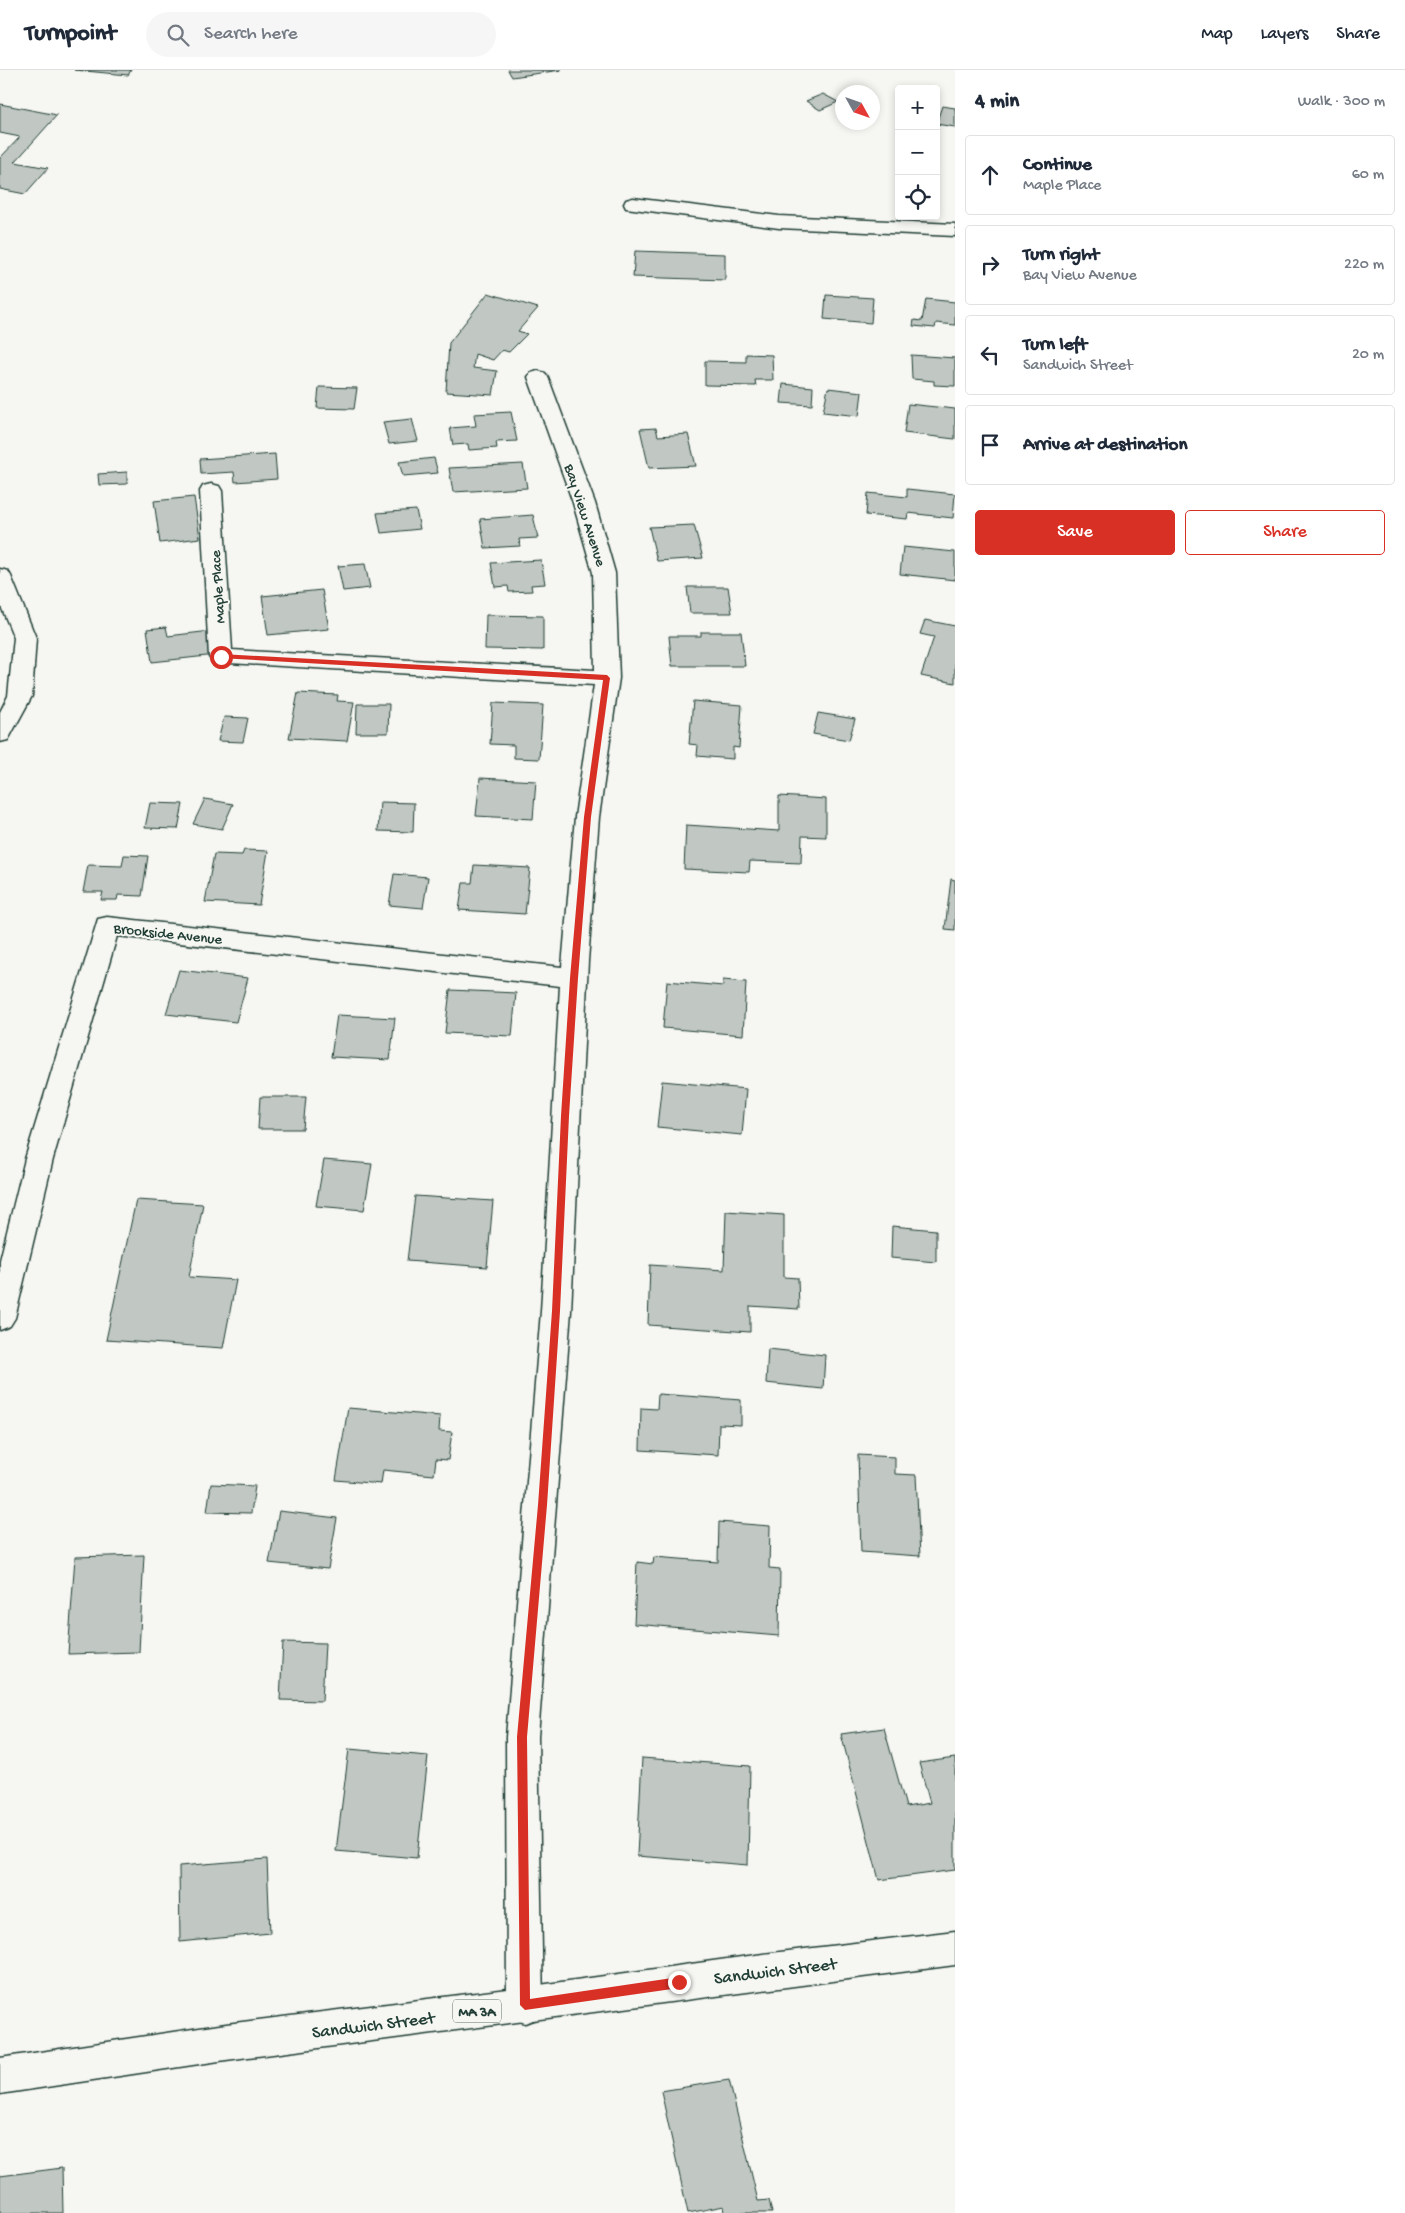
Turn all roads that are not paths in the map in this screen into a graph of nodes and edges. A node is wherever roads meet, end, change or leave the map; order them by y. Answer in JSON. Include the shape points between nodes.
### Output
{"nodes":[{"id":1,"x":633,"y":204,"type":"dead end"},
{"id":2,"x":955,"y":230,"type":"edge"},
{"id":3,"x":538,"y":378,"type":"dead end"},
{"id":4,"x":211,"y":491,"type":"dead end"},
{"id":5,"x":0,"y":576,"type":"edge"},
{"id":6,"x":607,"y":678,"type":"junction"},
{"id":7,"x":0,"y":734,"type":"edge"},
{"id":8,"x":574,"y":978,"type":"junction"},
{"id":9,"x":0,"y":1318,"type":"edge"},
{"id":10,"x":955,"y":1948,"type":"edge"},
{"id":11,"x":525,"y":2005,"type":"junction"},
{"id":12,"x":0,"y":2076,"type":"edge"}],
"edges":[{"from":1,"to":2,"type":"street","via":[[778,222]]},
{"from":3,"to":6,"type":"street","name":"Bay View Avenue","via":[[584,503],[604,573]]},
{"from":4,"to":6,"type":"street","name":"Maple Place","via":[[221,657]]},
{"from":5,"to":7,"type":"street","via":[[25,638],[20,696]]},
{"from":6,"to":8,"type":"street","name":"Bay View Avenue","via":[[588,817]]},
{"from":8,"to":9,"type":"street","name":"Brookside Avenue","via":[[107,926],[39,1159]]},
{"from":8,"to":11,"type":"street","name":"Bay View Avenue","via":[[555,1320],[522,1737]]},
{"from":10,"to":11,"type":"street","name":"Sandwich Street","number":"MA 3A"},
{"from":11,"to":12,"type":"street","name":"Sandwich Street","number":"MA 3A","via":[[226,2042]]}]}
